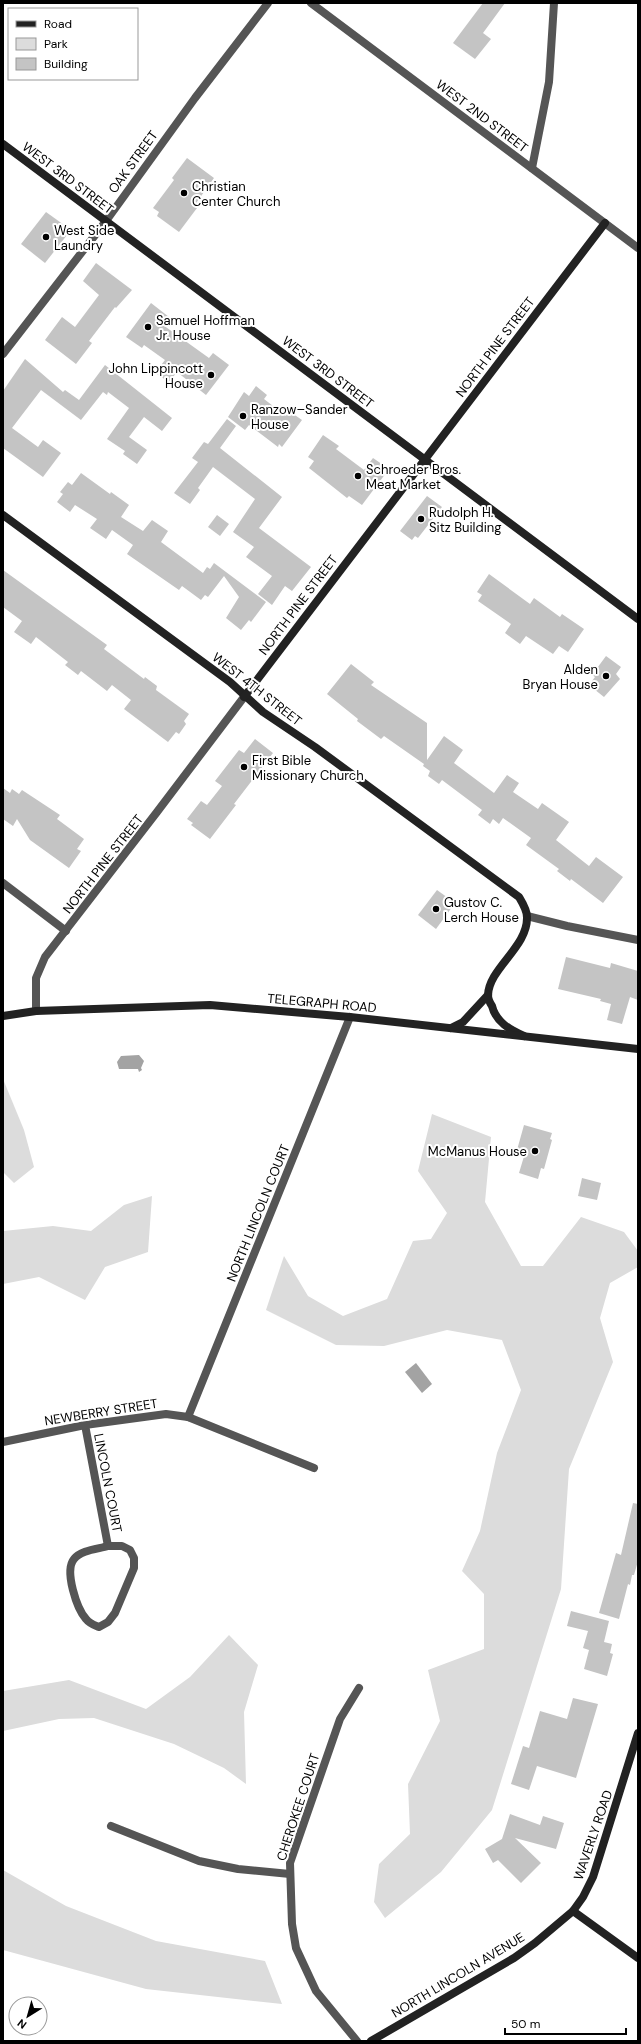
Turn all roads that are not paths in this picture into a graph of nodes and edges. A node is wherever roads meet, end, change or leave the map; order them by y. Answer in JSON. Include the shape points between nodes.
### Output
{"nodes":[{"id":1,"x":268,"y":3,"type":"edge"},
{"id":2,"x":311,"y":3,"type":"edge"},
{"id":3,"x":554,"y":3,"type":"edge"},
{"id":4,"x":3,"y":144,"type":"edge"},
{"id":5,"x":532,"y":168,"type":"junction"},
{"id":6,"x":106,"y":221,"type":"junction"},
{"id":7,"x":605,"y":223,"type":"junction"},
{"id":8,"x":638,"y":248,"type":"edge"},
{"id":9,"x":3,"y":354,"type":"edge"},
{"id":10,"x":424,"y":459,"type":"junction"},
{"id":11,"x":3,"y":515,"type":"edge"},
{"id":12,"x":638,"y":619,"type":"edge"},
{"id":13,"x":244,"y":697,"type":"junction"},
{"id":14,"x":3,"y":883,"type":"edge"},
{"id":15,"x":527,"y":916,"type":"junction"},
{"id":16,"x":66,"y":931,"type":"junction"},
{"id":17,"x":638,"y":940,"type":"edge"},
{"id":18,"x":488,"y":995,"type":"junction"},
{"id":19,"x":36,"y":1011,"type":"junction"},
{"id":20,"x":3,"y":1016,"type":"edge"},
{"id":21,"x":350,"y":1017,"type":"junction"},
{"id":22,"x":450,"y":1028,"type":"junction"},
{"id":23,"x":524,"y":1036,"type":"junction"},
{"id":24,"x":638,"y":1049,"type":"edge"},
{"id":25,"x":188,"y":1417,"type":"junction"},
{"id":26,"x":85,"y":1425,"type":"junction"},
{"id":27,"x":3,"y":1442,"type":"edge"},
{"id":28,"x":314,"y":1468,"type":"dead end"},
{"id":29,"x":108,"y":1546,"type":"junction"},
{"id":30,"x":359,"y":1688,"type":"dead end"},
{"id":31,"x":638,"y":1733,"type":"edge"},
{"id":32,"x":111,"y":1826,"type":"dead end"},
{"id":33,"x":290,"y":1874,"type":"junction"},
{"id":34,"x":573,"y":1911,"type":"junction"},
{"id":35,"x":638,"y":1958,"type":"edge"},
{"id":36,"x":357,"y":2041,"type":"edge"},
{"id":37,"x":371,"y":2041,"type":"edge"}],
"edges":[{"from":1,"to":6,"type":"street","name":"OAK STREET"},
{"from":2,"to":5,"type":"street","name":"WEST 2ND STREET"},
{"from":3,"to":5,"type":"street","via":[[549,82]]},
{"from":4,"to":6,"type":"street","name":"WEST 3RD STREET"},
{"from":5,"to":7,"type":"street","name":"WEST 2ND STREET"},
{"from":6,"to":9,"type":"street","name":"OAK STREET"},
{"from":6,"to":10,"type":"street","name":"WEST 3RD STREET"},
{"from":7,"to":8,"type":"street","name":"WEST 2ND STREET"},
{"from":7,"to":10,"type":"street","name":"NORTH PINE STREET"},
{"from":10,"to":12,"type":"street","name":"WEST 3RD STREET"},
{"from":10,"to":13,"type":"street","name":"NORTH PINE STREET"},
{"from":11,"to":13,"type":"street","name":"WEST 4TH STREET","via":[[230,682]]},
{"from":13,"to":15,"type":"street","name":"WEST 4TH STREET","via":[[519,897]]},
{"from":13,"to":16,"type":"street","name":"NORTH PINE STREET"},
{"from":14,"to":16,"type":"street"},
{"from":15,"to":17,"type":"street"},
{"from":15,"to":18,"type":"street","via":[[518,945],[497,973]]},
{"from":16,"to":19,"type":"street","name":"NORTH PINE STREET","via":[[45,957],[36,978]]},
{"from":18,"to":22,"type":"street","via":[[463,1022]]},
{"from":18,"to":23,"type":"street","via":[[493,1012],[501,1022],[510,1030]]},
{"from":19,"to":20,"type":"street","name":"TELEGRAPH ROAD"},
{"from":19,"to":21,"type":"street","name":"TELEGRAPH ROAD","via":[[210,1005]]},
{"from":21,"to":22,"type":"street","name":"TELEGRAPH ROAD"},
{"from":21,"to":25,"type":"street","name":"NORTH LINCOLN COURT"},
{"from":22,"to":23,"type":"street","name":"TELEGRAPH ROAD"},
{"from":23,"to":24,"type":"street","name":"TELEGRAPH ROAD"},
{"from":25,"to":26,"type":"street","name":"NEWBERRY STREET","via":[[166,1414]]},
{"from":25,"to":28,"type":"street","name":"NEWBERRY STREET"},
{"from":26,"to":27,"type":"street","name":"NEWBERRY STREET"},
{"from":26,"to":29,"type":"street","name":"LINCOLN COURT"},
{"from":29,"to":29,"type":"street","name":"LINCOLN COURT","via":[[81,1554],[74,1559],[70,1567],[69,1576],[85,1618],[99,1627],[108,1622],[115,1613],[134,1568],[134,1558],[130,1550],[122,1546]]},
{"from":30,"to":33,"type":"street","name":"CHEROKEE COURT","via":[[340,1719],[290,1863]]},
{"from":31,"to":34,"type":"street","name":"WAVERLY ROAD","via":[[593,1877]]},
{"from":32,"to":33,"type":"street","via":[[199,1861],[238,1869]]},
{"from":33,"to":36,"type":"street","name":"CHEROKEE COURT","via":[[292,1924],[296,1948],[316,1990]]},
{"from":34,"to":35,"type":"street"},
{"from":34,"to":37,"type":"street","name":"NORTH LINCOLN AVENUE","via":[[514,1958]]}]}
